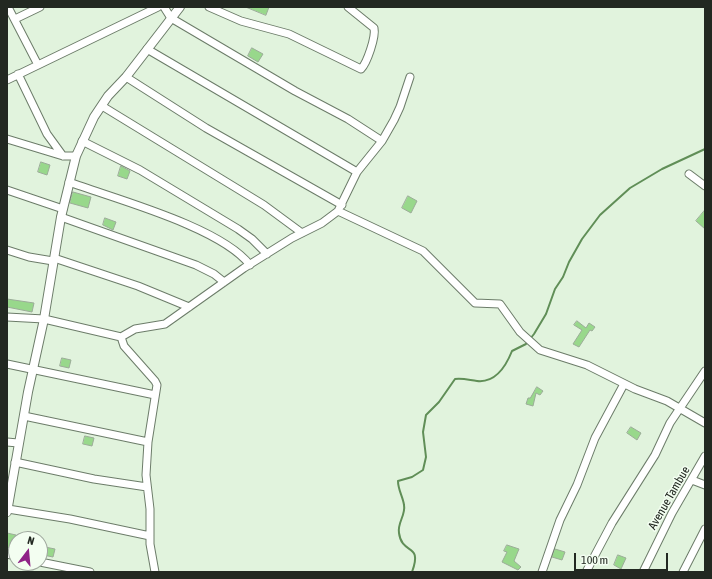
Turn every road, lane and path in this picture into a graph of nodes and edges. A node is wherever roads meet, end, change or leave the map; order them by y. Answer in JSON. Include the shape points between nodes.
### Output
{"nodes":[{"id":1,"x":8,"y":7,"type":"edge"},
{"id":2,"x":40,"y":7,"type":"edge"},
{"id":3,"x":158,"y":7,"type":"edge"},
{"id":4,"x":164,"y":7,"type":"edge"},
{"id":5,"x":180,"y":7,"type":"edge"},
{"id":6,"x":209,"y":7,"type":"edge"},
{"id":7,"x":348,"y":7,"type":"edge"},
{"id":8,"x":171,"y":18,"type":"junction"},
{"id":9,"x":15,"y":19,"type":"junction"},
{"id":10,"x":148,"y":48,"type":"junction"},
{"id":11,"x":38,"y":65,"type":"junction"},
{"id":12,"x":18,"y":74,"type":"junction"},
{"id":13,"x":410,"y":76,"type":"dead end"},
{"id":14,"x":126,"y":77,"type":"junction"},
{"id":15,"x":7,"y":80,"type":"edge"},
{"id":16,"x":102,"y":106,"type":"junction"},
{"id":17,"x":7,"y":139,"type":"edge"},
{"id":18,"x":82,"y":141,"type":"junction"},
{"id":19,"x":382,"y":141,"type":"junction"},
{"id":20,"x":63,"y":156,"type":"junction"},
{"id":21,"x":76,"y":156,"type":"junction"},
{"id":22,"x":357,"y":172,"type":"junction"},
{"id":23,"x":689,"y":174,"type":"dead end"},
{"id":24,"x":68,"y":182,"type":"junction"},
{"id":25,"x":705,"y":186,"type":"edge"},
{"id":26,"x":7,"y":190,"type":"edge"},
{"id":27,"x":340,"y":208,"type":"junction"},
{"id":28,"x":62,"y":213,"type":"junction"},
{"id":29,"x":302,"y":234,"type":"junction"},
{"id":30,"x":7,"y":250,"type":"edge"},
{"id":31,"x":267,"y":254,"type":"junction"},
{"id":32,"x":54,"y":259,"type":"junction"},
{"id":33,"x":250,"y":265,"type":"junction"},
{"id":34,"x":224,"y":282,"type":"junction"},
{"id":35,"x":189,"y":307,"type":"junction"},
{"id":36,"x":7,"y":317,"type":"edge"},
{"id":37,"x":44,"y":319,"type":"junction"},
{"id":38,"x":120,"y":337,"type":"junction"},
{"id":39,"x":7,"y":364,"type":"edge"},
{"id":40,"x":32,"y":370,"type":"junction"},
{"id":41,"x":705,"y":371,"type":"edge"},
{"id":42,"x":624,"y":384,"type":"junction"},
{"id":43,"x":155,"y":396,"type":"junction"},
{"id":44,"x":680,"y":409,"type":"junction"},
{"id":45,"x":24,"y":416,"type":"junction"},
{"id":46,"x":705,"y":423,"type":"edge"},
{"id":47,"x":148,"y":442,"type":"junction"},
{"id":48,"x":8,"y":443,"type":"edge"},
{"id":49,"x":18,"y":443,"type":"junction"},
{"id":50,"x":705,"y":456,"type":"edge"},
{"id":51,"x":15,"y":462,"type":"junction"},
{"id":52,"x":692,"y":480,"type":"junction"},
{"id":53,"x":705,"y":486,"type":"edge"},
{"id":54,"x":147,"y":487,"type":"junction"},
{"id":55,"x":7,"y":511,"type":"edge"},
{"id":56,"x":705,"y":530,"type":"edge"},
{"id":57,"x":150,"y":536,"type":"junction"},
{"id":58,"x":48,"y":564,"type":"edge"},
{"id":59,"x":90,"y":572,"type":"edge"},
{"id":60,"x":155,"y":572,"type":"edge"},
{"id":61,"x":542,"y":572,"type":"edge"},
{"id":62,"x":586,"y":572,"type":"edge"},
{"id":63,"x":643,"y":572,"type":"edge"},
{"id":64,"x":683,"y":572,"type":"edge"}],
"edges":[{"from":1,"to":9,"type":"street"},
{"from":2,"to":9,"type":"street"},
{"from":3,"to":11,"type":"street"},
{"from":4,"to":8,"type":"street"},
{"from":5,"to":8,"type":"street"},
{"from":6,"to":7,"type":"street","via":[[241,21],[290,34],[361,69],[373,42],[374,28]]},
{"from":8,"to":10,"type":"street"},
{"from":8,"to":19,"type":"street"},
{"from":9,"to":11,"type":"street"},
{"from":10,"to":14,"type":"street"},
{"from":10,"to":22,"type":"street"},
{"from":11,"to":12,"type":"street"},
{"from":12,"to":15,"type":"street"},
{"from":12,"to":20,"type":"street","via":[[47,134]]},
{"from":13,"to":19,"type":"street","via":[[400,107]]},
{"from":14,"to":16,"type":"street"},
{"from":14,"to":27,"type":"street"},
{"from":16,"to":18,"type":"street"},
{"from":16,"to":29,"type":"street","via":[[264,205]]},
{"from":17,"to":20,"type":"street"},
{"from":18,"to":21,"type":"street"},
{"from":18,"to":31,"type":"street","via":[[140,170],[238,229]]},
{"from":19,"to":22,"type":"street"},
{"from":20,"to":21,"type":"street"},
{"from":21,"to":24,"type":"street"},
{"from":22,"to":27,"type":"street"},
{"from":23,"to":25,"type":"street"},
{"from":24,"to":28,"type":"street"},
{"from":24,"to":33,"type":"street","via":[[206,233],[234,249]]},
{"from":26,"to":28,"type":"street"},
{"from":27,"to":29,"type":"street","via":[[322,223]]},
{"from":27,"to":42,"type":"street","via":[[423,251],[475,303],[500,304],[512,323],[534,347],[587,365]]},
{"from":28,"to":32,"type":"street"},
{"from":28,"to":34,"type":"street","via":[[196,265]]},
{"from":29,"to":31,"type":"street"},
{"from":30,"to":32,"type":"street","via":[[28,257]]},
{"from":31,"to":33,"type":"street"},
{"from":32,"to":35,"type":"street","via":[[138,286]]},
{"from":32,"to":37,"type":"street"},
{"from":33,"to":34,"type":"street"},
{"from":34,"to":35,"type":"street"},
{"from":35,"to":38,"type":"street","via":[[165,324],[135,330]]},
{"from":36,"to":37,"type":"street"},
{"from":37,"to":38,"type":"street"},
{"from":37,"to":40,"type":"street"},
{"from":38,"to":43,"type":"street","via":[[124,346],[155,381]]},
{"from":39,"to":40,"type":"street"},
{"from":40,"to":43,"type":"street"},
{"from":40,"to":45,"type":"street"},
{"from":41,"to":44,"type":"street"},
{"from":42,"to":44,"type":"street","via":[[667,400]]},
{"from":42,"to":61,"type":"street","via":[[595,438],[560,520]]},
{"from":43,"to":47,"type":"street"},
{"from":44,"to":46,"type":"street"},
{"from":44,"to":62,"type":"street"},
{"from":45,"to":47,"type":"street"},
{"from":45,"to":49,"type":"street"},
{"from":47,"to":54,"type":"street"},
{"from":48,"to":49,"type":"street"},
{"from":49,"to":51,"type":"street"},
{"from":50,"to":52,"type":"street","name":"Avenue Tambue"},
{"from":51,"to":54,"type":"street","via":[[94,479]]},
{"from":51,"to":55,"type":"street"},
{"from":52,"to":53,"type":"street"},
{"from":52,"to":63,"type":"street","name":"Avenue Tambue","via":[[672,513]]},
{"from":54,"to":57,"type":"street"},
{"from":55,"to":57,"type":"street","via":[[70,519]]},
{"from":56,"to":64,"type":"street"},
{"from":57,"to":60,"type":"street"},
{"from":58,"to":59,"type":"street"}]}
